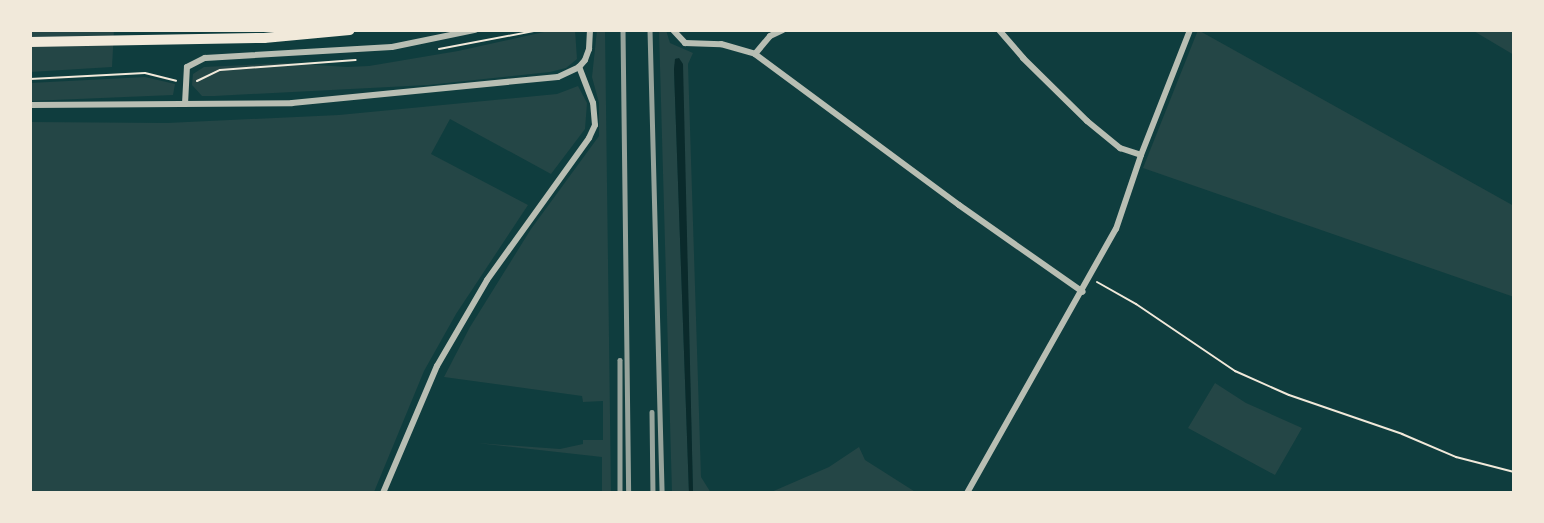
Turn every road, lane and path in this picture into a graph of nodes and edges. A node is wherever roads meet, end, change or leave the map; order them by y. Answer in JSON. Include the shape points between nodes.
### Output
{"nodes":[{"id":1,"x":350,"y":30,"type":"edge"},
{"id":2,"x":475,"y":30,"type":"edge"},
{"id":3,"x":540,"y":30,"type":"edge"},
{"id":4,"x":590,"y":30,"type":"edge"},
{"id":5,"x":673,"y":30,"type":"edge"},
{"id":6,"x":783,"y":30,"type":"edge"},
{"id":7,"x":999,"y":30,"type":"edge"},
{"id":8,"x":1190,"y":30,"type":"edge"},
{"id":9,"x":527,"y":34,"type":"dead end"},
{"id":10,"x":30,"y":42,"type":"edge"},
{"id":11,"x":755,"y":54,"type":"junction"},
{"id":12,"x":579,"y":68,"type":"junction"},
{"id":13,"x":30,"y":79,"type":"edge"},
{"id":14,"x":184,"y":81,"type":"junction"},
{"id":15,"x":184,"y":104,"type":"junction"},
{"id":16,"x":30,"y":105,"type":"edge"},
{"id":17,"x":1142,"y":155,"type":"junction"},
{"id":18,"x":1090,"y":278,"type":"junction"},
{"id":19,"x":1083,"y":292,"type":"junction"},
{"id":20,"x":1514,"y":472,"type":"edge"},
{"id":21,"x":383,"y":493,"type":"edge"},
{"id":22,"x":967,"y":493,"type":"edge"}],
"edges":[{"from":1,"to":10,"type":"main road","via":[[264,38]]},
{"from":2,"to":14,"type":"street","via":[[392,47],[205,58],[187,67]]},
{"from":3,"to":9,"type":"path"},
{"from":4,"to":12,"type":"street","via":[[589,49]]},
{"from":5,"to":11,"type":"street","via":[[685,43],[721,44]]},
{"from":6,"to":11,"type":"street","via":[[770,36]]},
{"from":7,"to":17,"type":"street","via":[[1087,121],[1120,148]]},
{"from":8,"to":17,"type":"street"},
{"from":11,"to":19,"type":"street"},
{"from":12,"to":15,"type":"street","via":[[558,77],[292,103]]},
{"from":12,"to":21,"type":"street","via":[[593,104],[595,125],[488,280],[437,366]]},
{"from":13,"to":14,"type":"path","via":[[145,73]]},
{"from":14,"to":15,"type":"street"},
{"from":15,"to":16,"type":"street"},
{"from":17,"to":18,"type":"street","via":[[1116,229]]},
{"from":18,"to":19,"type":"street"},
{"from":18,"to":20,"type":"path","via":[[1235,371],[1288,396],[1402,434],[1456,457]]},
{"from":19,"to":22,"type":"street"}]}
